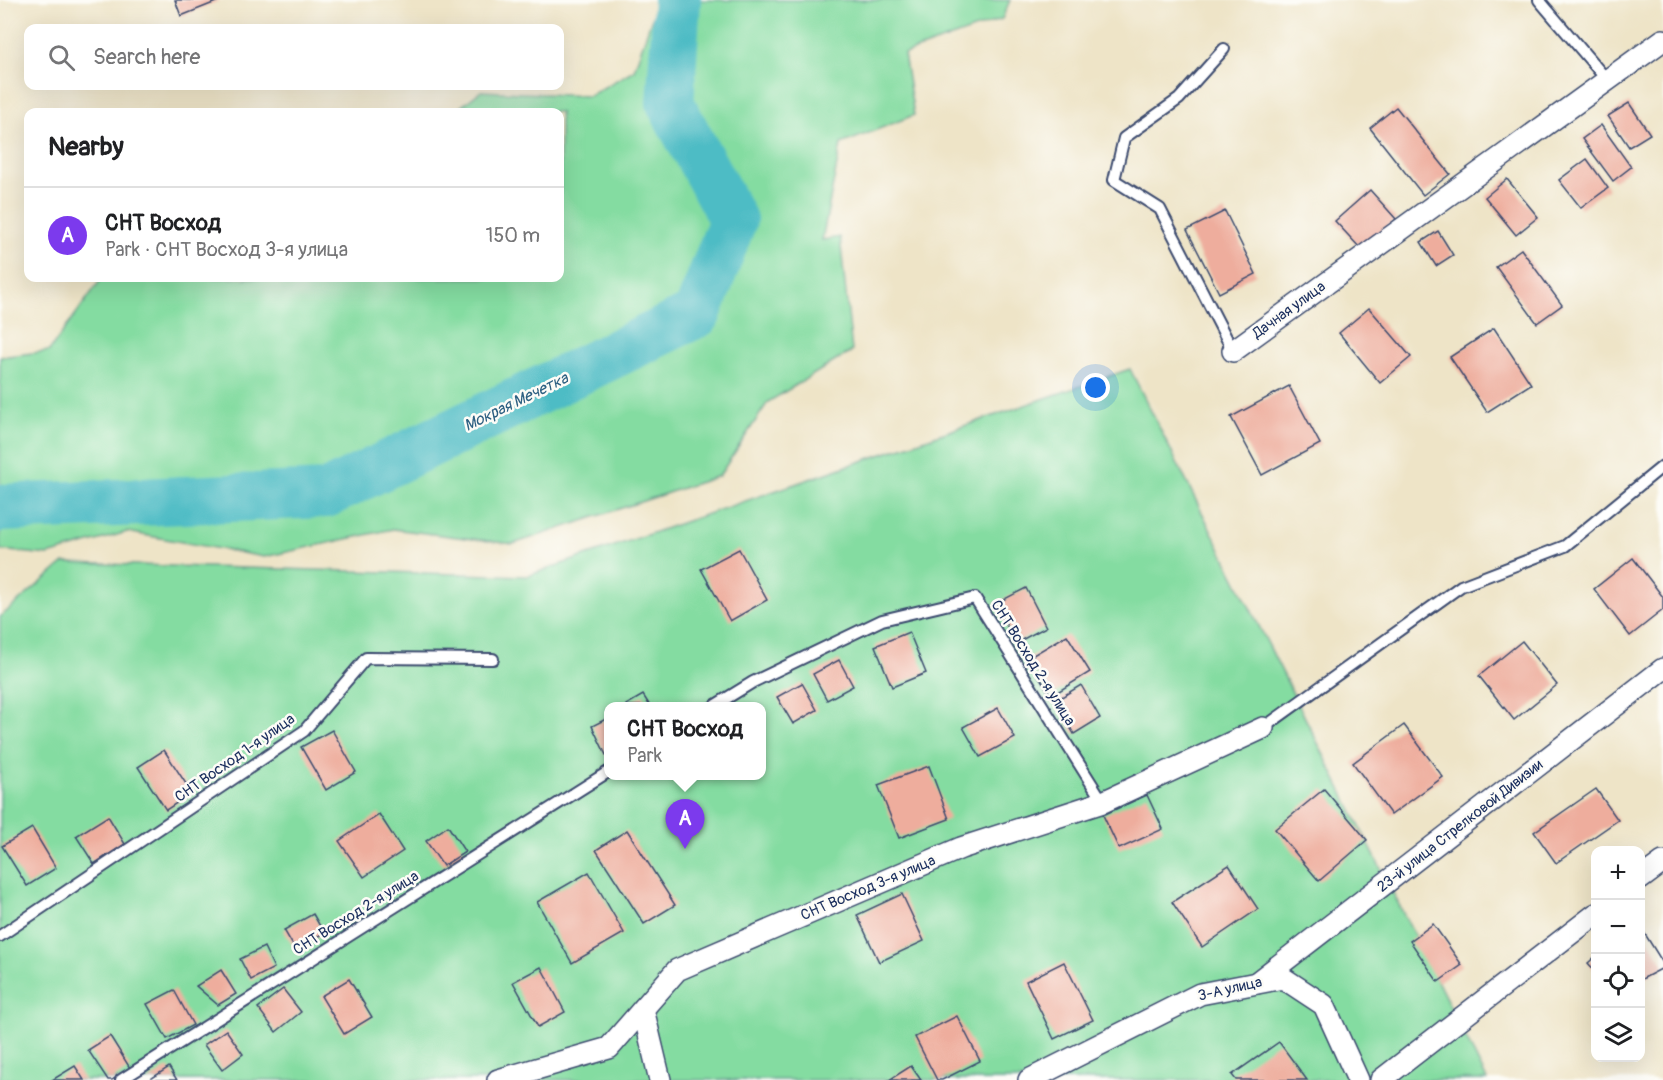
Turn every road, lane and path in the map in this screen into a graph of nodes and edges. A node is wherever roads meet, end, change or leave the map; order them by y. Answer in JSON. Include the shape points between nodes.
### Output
{"nodes":[{"id":1,"x":1539,"y":0,"type":"edge"},
{"id":2,"x":1663,"y":40,"type":"edge"},
{"id":3,"x":1224,"y":49,"type":"dead end"},
{"id":4,"x":1607,"y":80,"type":"junction"},
{"id":5,"x":1233,"y":351,"type":"joint"},
{"id":6,"x":1663,"y":466,"type":"edge"},
{"id":7,"x":493,"y":659,"type":"dead end"},
{"id":8,"x":1663,"y":669,"type":"edge"},
{"id":9,"x":720,"y":702,"type":"edge"},
{"id":10,"x":1263,"y":728,"type":"joint"},
{"id":11,"x":604,"y":775,"type":"edge"},
{"id":12,"x":1103,"y":802,"type":"junction"},
{"id":13,"x":1663,"y":862,"type":"edge"},
{"id":14,"x":1645,"y":876,"type":"edge"},
{"id":15,"x":1591,"y":918,"type":"edge"},
{"id":16,"x":0,"y":936,"type":"edge"},
{"id":17,"x":1256,"y":983,"type":"junction"},
{"id":18,"x":643,"y":1009,"type":"junction"},
{"id":19,"x":121,"y":1080,"type":"edge"},
{"id":20,"x":498,"y":1080,"type":"edge"},
{"id":21,"x":660,"y":1080,"type":"edge"},
{"id":22,"x":1029,"y":1080,"type":"edge"},
{"id":23,"x":1358,"y":1080,"type":"edge"},
{"id":24,"x":1382,"y":1080,"type":"edge"}],
"edges":[{"from":1,"to":4,"type":"lane"},
{"from":2,"to":4,"type":"street","name":"Дачная улица"},
{"from":3,"to":5,"type":"lane","name":"Дачная улица","via":[[1179,99],[1124,138],[1114,180],[1160,209]]},
{"from":4,"to":5,"type":"street","name":"Дачная улица"},
{"from":6,"to":10,"type":"lane","via":[[1565,546],[1461,586]]},
{"from":7,"to":16,"type":"lane","name":"СНТ Восход 1-я улица","via":[[366,658],[303,731]]},
{"from":8,"to":17,"type":"street","name":"23-й улица Стрелковой Дивизии"},
{"from":9,"to":12,"type":"lane","name":"СНТ Восход 2-я улица","via":[[753,682],[882,620],[975,598]]},
{"from":10,"to":12,"type":"street","name":"СНТ Восход 3-я улица"},
{"from":11,"to":19,"type":"lane","name":"СНТ Восход 2-я улица"},
{"from":12,"to":18,"type":"street","name":"СНТ Восход 3-я улица","via":[[961,848],[677,970]]},
{"from":13,"to":14,"type":"street"},
{"from":15,"to":24,"type":"street"},
{"from":17,"to":22,"type":"street","name":"3-А улица","via":[[1200,994]]},
{"from":17,"to":23,"type":"street","name":"3-А улица","via":[[1283,978],[1324,1005]]},
{"from":18,"to":20,"type":"street","name":"СНТ Восход 3-я улица","via":[[609,1048]]},
{"from":18,"to":21,"type":"street"}]}
